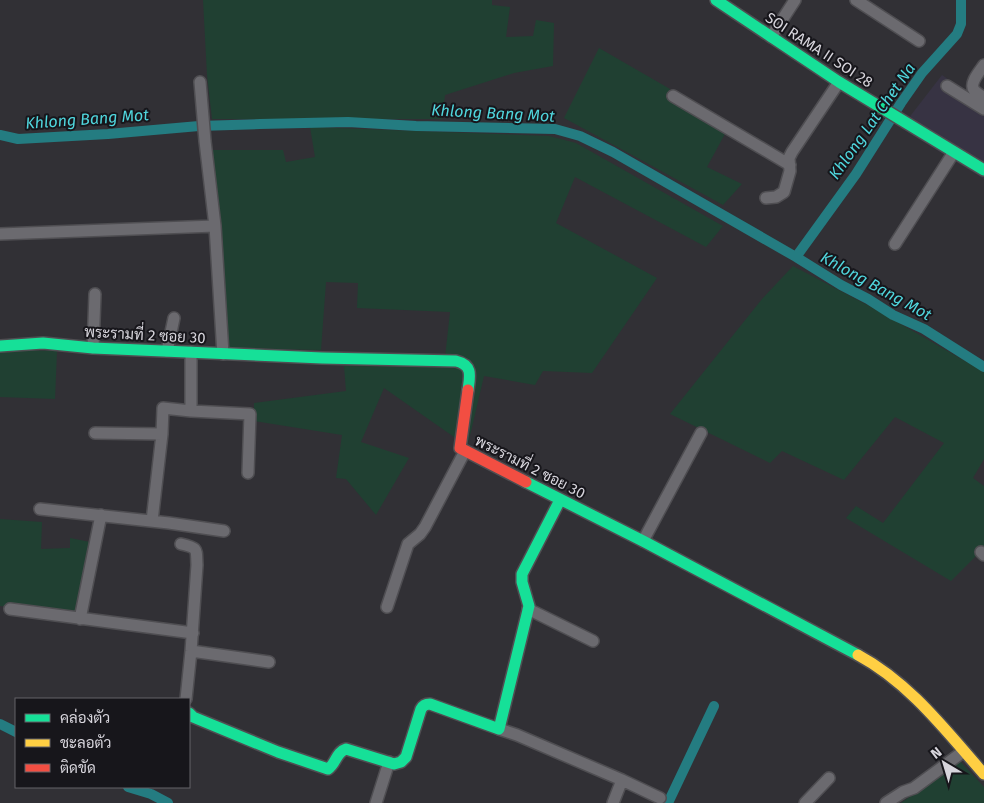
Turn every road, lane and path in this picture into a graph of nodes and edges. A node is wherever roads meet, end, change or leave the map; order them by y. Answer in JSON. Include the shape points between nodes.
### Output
{"nodes":[{"id":1,"x":716,"y":0,"type":"edge"},
{"id":2,"x":795,"y":0,"type":"edge"},
{"id":3,"x":856,"y":0,"type":"edge"},
{"id":4,"x":771,"y":37,"type":"junction"},
{"id":5,"x":919,"y":41,"type":"dead end"},
{"id":6,"x":984,"y":65,"type":"edge"},
{"id":7,"x":200,"y":82,"type":"dead end"},
{"id":8,"x":839,"y":82,"type":"junction"},
{"id":9,"x":947,"y":86,"type":"dead end"},
{"id":10,"x":673,"y":96,"type":"dead end"},
{"id":11,"x":984,"y":98,"type":"edge"},
{"id":12,"x":984,"y":109,"type":"edge"},
{"id":13,"x":954,"y":152,"type":"junction"},
{"id":14,"x":790,"y":164,"type":"junction"},
{"id":15,"x":984,"y":170,"type":"edge"},
{"id":16,"x":766,"y":198,"type":"dead end"},
{"id":17,"x":215,"y":226,"type":"junction"},
{"id":18,"x":0,"y":234,"type":"edge"},
{"id":19,"x":895,"y":244,"type":"dead end"},
{"id":20,"x":95,"y":294,"type":"dead end"},
{"id":21,"x":174,"y":318,"type":"dead end"},
{"id":22,"x":0,"y":346,"type":"edge"},
{"id":23,"x":93,"y":348,"type":"junction"},
{"id":24,"x":167,"y":351,"type":"junction"},
{"id":25,"x":191,"y":352,"type":"junction"},
{"id":26,"x":223,"y":354,"type":"junction"},
{"id":27,"x":191,"y":411,"type":"junction"},
{"id":28,"x":95,"y":433,"type":"dead end"},
{"id":29,"x":701,"y":433,"type":"dead end"},
{"id":30,"x":162,"y":434,"type":"junction"},
{"id":31,"x":465,"y":451,"type":"junction"},
{"id":32,"x":248,"y":473,"type":"dead end"},
{"id":33,"x":560,"y":500,"type":"junction"},
{"id":34,"x":40,"y":509,"type":"dead end"},
{"id":35,"x":100,"y":515,"type":"junction"},
{"id":36,"x":152,"y":521,"type":"junction"},
{"id":37,"x":224,"y":531,"type":"dead end"},
{"id":38,"x":643,"y":541,"type":"junction"},
{"id":39,"x":181,"y":544,"type":"dead end"},
{"id":40,"x":387,"y":607,"type":"dead end"},
{"id":41,"x":10,"y":609,"type":"dead end"},
{"id":42,"x":528,"y":609,"type":"junction"},
{"id":43,"x":80,"y":618,"type":"junction"},
{"id":44,"x":193,"y":633,"type":"junction"},
{"id":45,"x":593,"y":641,"type":"dead end"},
{"id":46,"x":191,"y":651,"type":"junction"},
{"id":47,"x":269,"y":662,"type":"dead end"},
{"id":48,"x":186,"y":698,"type":"edge"},
{"id":49,"x":190,"y":714,"type":"edge"},
{"id":50,"x":500,"y":729,"type":"junction"},
{"id":51,"x":962,"y":748,"type":"junction"},
{"id":52,"x":389,"y":762,"type":"junction"},
{"id":53,"x":984,"y":774,"type":"edge"},
{"id":54,"x":829,"y":778,"type":"dead end"},
{"id":55,"x":622,"y":780,"type":"junction"},
{"id":56,"x":660,"y":798,"type":"dead end"},
{"id":57,"x":376,"y":803,"type":"edge"},
{"id":58,"x":613,"y":803,"type":"edge"},
{"id":59,"x":804,"y":803,"type":"edge"},
{"id":60,"x":886,"y":803,"type":"edge"}],
"edges":[{"from":1,"to":4,"type":"street","name":"SOI RAMA II SOI 28"},
{"from":2,"to":4,"type":"street"},
{"from":3,"to":5,"type":"street"},
{"from":4,"to":8,"type":"street","name":"SOI RAMA II SOI 28"},
{"from":6,"to":11,"type":"street","via":[[972,88]]},
{"from":7,"to":17,"type":"street"},
{"from":8,"to":13,"type":"street","name":"SOI RAMA II SOI 28"},
{"from":8,"to":14,"type":"street","via":[[792,152]]},
{"from":9,"to":12,"type":"street"},
{"from":10,"to":14,"type":"street"},
{"from":13,"to":15,"type":"street","name":"SOI RAMA II SOI 28"},
{"from":13,"to":19,"type":"street"},
{"from":14,"to":16,"type":"street","via":[[784,192]]},
{"from":17,"to":18,"type":"street"},
{"from":17,"to":26,"type":"street"},
{"from":20,"to":23,"type":"street"},
{"from":21,"to":24,"type":"street"},
{"from":22,"to":23,"type":"street","name":"พระรามที่ 2 ซอย 30","via":[[43,343]]},
{"from":23,"to":24,"type":"street","name":"พระรามที่ 2 ซอย 30"},
{"from":24,"to":25,"type":"street","name":"พระรามที่ 2 ซอย 30"},
{"from":25,"to":26,"type":"street","name":"พระรามที่ 2 ซอย 30"},
{"from":25,"to":27,"type":"street"},
{"from":26,"to":31,"type":"street","name":"พระรามที่ 2 ซอย 30","via":[[464,363],[470,374],[460,448]]},
{"from":27,"to":30,"type":"street","via":[[163,408]]},
{"from":27,"to":32,"type":"street","via":[[250,414]]},
{"from":28,"to":30,"type":"street"},
{"from":29,"to":38,"type":"street"},
{"from":30,"to":36,"type":"street"},
{"from":31,"to":33,"type":"street","name":"พระรามที่ 2 ซอย 30"},
{"from":31,"to":40,"type":"street","via":[[425,527],[408,544]]},
{"from":33,"to":38,"type":"street","name":"พระรามที่ 2 ซอย 30"},
{"from":33,"to":42,"type":"street","via":[[520,580],[528,599]]},
{"from":34,"to":35,"type":"street"},
{"from":35,"to":36,"type":"street"},
{"from":35,"to":43,"type":"street"},
{"from":36,"to":37,"type":"street"},
{"from":38,"to":51,"type":"street","name":"พระรามที่ 2 ซอย 30","via":[[877,667],[926,708]]},
{"from":39,"to":44,"type":"street","via":[[193,547],[196,552]]},
{"from":41,"to":43,"type":"street"},
{"from":42,"to":45,"type":"street"},
{"from":42,"to":50,"type":"street"},
{"from":43,"to":44,"type":"street"},
{"from":44,"to":46,"type":"street"},
{"from":46,"to":47,"type":"street"},
{"from":46,"to":48,"type":"street"},
{"from":49,"to":52,"type":"street","via":[[278,752],[328,769],[342,749]]},
{"from":50,"to":52,"type":"street","via":[[426,704],[421,709],[406,757],[401,762]]},
{"from":50,"to":55,"type":"street"},
{"from":51,"to":53,"type":"street","name":"พระรามที่ 2 ซอย 30"},
{"from":51,"to":60,"type":"street","via":[[914,788]]},
{"from":52,"to":57,"type":"street"},
{"from":54,"to":59,"type":"street"},
{"from":55,"to":56,"type":"street"},
{"from":55,"to":58,"type":"street"}]}
